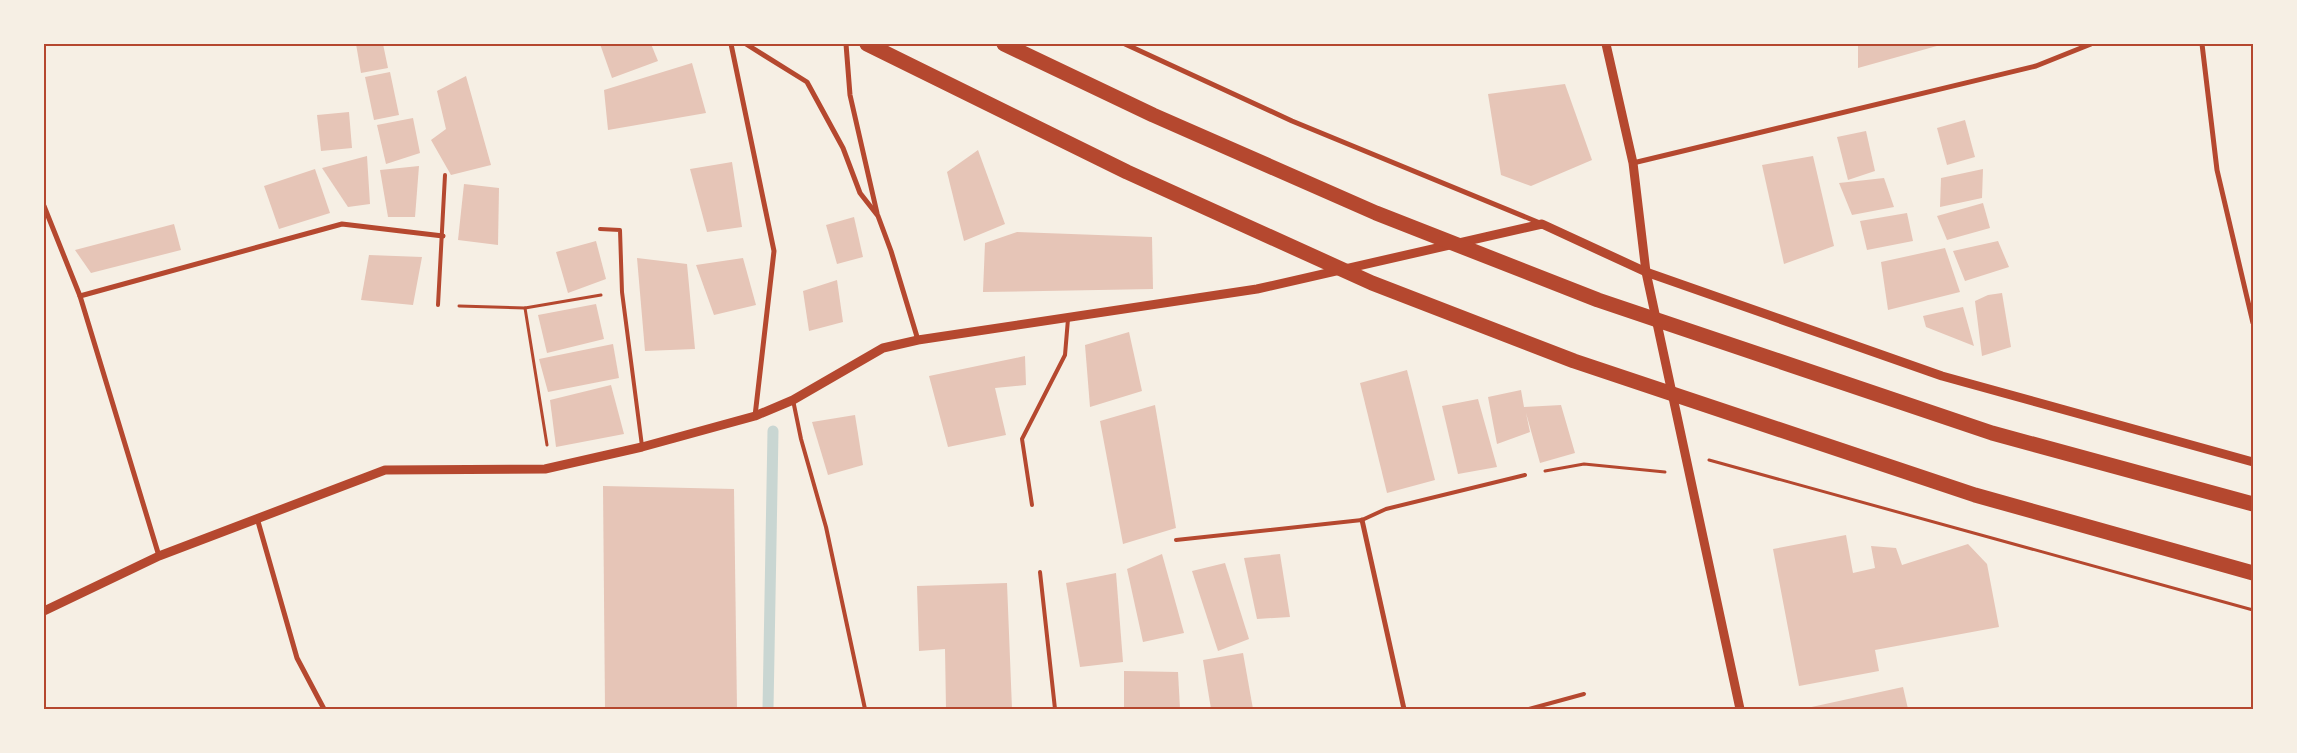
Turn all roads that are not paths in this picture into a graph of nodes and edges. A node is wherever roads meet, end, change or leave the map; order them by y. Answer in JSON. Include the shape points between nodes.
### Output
{"nodes":[{"id":1,"x":731,"y":44,"type":"edge"},
{"id":2,"x":746,"y":44,"type":"edge"},
{"id":3,"x":846,"y":44,"type":"edge"},
{"id":4,"x":867,"y":44,"type":"edge"},
{"id":5,"x":1004,"y":44,"type":"edge"},
{"id":6,"x":1125,"y":44,"type":"edge"},
{"id":7,"x":1606,"y":44,"type":"edge"},
{"id":8,"x":2091,"y":44,"type":"edge"},
{"id":9,"x":2202,"y":44,"type":"edge"},
{"id":10,"x":1633,"y":163,"type":"junction"},
{"id":11,"x":445,"y":175,"type":"dead end"},
{"id":12,"x":44,"y":206,"type":"edge"},
{"id":13,"x":878,"y":216,"type":"junction"},
{"id":14,"x":1542,"y":224,"type":"junction"},
{"id":15,"x":600,"y":228,"type":"dead end"},
{"id":16,"x":443,"y":236,"type":"junction"},
{"id":17,"x":1646,"y":272,"type":"junction"},
{"id":18,"x":80,"y":296,"type":"junction"},
{"id":19,"x":438,"y":305,"type":"road end"},
{"id":20,"x":1068,"y":317,"type":"junction"},
{"id":21,"x":2253,"y":323,"type":"edge"},
{"id":22,"x":918,"y":340,"type":"junction"},
{"id":23,"x":793,"y":400,"type":"junction"},
{"id":24,"x":755,"y":416,"type":"junction"},
{"id":25,"x":642,"y":448,"type":"junction"},
{"id":26,"x":2253,"y":462,"type":"edge"},
{"id":27,"x":1525,"y":475,"type":"road end"},
{"id":28,"x":2253,"y":504,"type":"edge"},
{"id":29,"x":1032,"y":505,"type":"dead end"},
{"id":30,"x":256,"y":518,"type":"junction"},
{"id":31,"x":1362,"y":520,"type":"junction"},
{"id":32,"x":1176,"y":540,"type":"dead end"},
{"id":33,"x":159,"y":556,"type":"junction"},
{"id":34,"x":1040,"y":572,"type":"dead end"},
{"id":35,"x":2253,"y":573,"type":"edge"},
{"id":36,"x":44,"y":611,"type":"edge"},
{"id":37,"x":1584,"y":694,"type":"dead end"},
{"id":38,"x":324,"y":709,"type":"edge"},
{"id":39,"x":865,"y":709,"type":"edge"},
{"id":40,"x":1055,"y":709,"type":"edge"},
{"id":41,"x":1404,"y":709,"type":"edge"},
{"id":42,"x":1530,"y":709,"type":"edge"},
{"id":43,"x":1740,"y":709,"type":"edge"}],
"edges":[{"from":1,"to":24,"type":"street","via":[[774,251]]},
{"from":2,"to":13,"type":"street","via":[[807,82],[843,148],[860,193]]},
{"from":3,"to":13,"type":"street","via":[[850,95]]},
{"from":4,"to":35,"type":"highway","via":[[1127,172],[1344,270],[1574,361],[1974,495]]},
{"from":5,"to":28,"type":"highway","via":[[1153,115],[1368,209],[1598,300],[1992,433]]},
{"from":6,"to":14,"type":"street","via":[[1292,121]]},
{"from":7,"to":10,"type":"street"},
{"from":8,"to":10,"type":"street","via":[[2036,66]]},
{"from":9,"to":21,"type":"street","via":[[2217,170]]},
{"from":10,"to":17,"type":"street"},
{"from":11,"to":16,"type":"lane"},
{"from":12,"to":18,"type":"street"},
{"from":13,"to":22,"type":"street"},
{"from":14,"to":17,"type":"street"},
{"from":14,"to":20,"type":"street","via":[[1257,289]]},
{"from":15,"to":25,"type":"lane","via":[[620,230],[622,292]]},
{"from":16,"to":18,"type":"street","via":[[342,224]]},
{"from":16,"to":19,"type":"lane"},
{"from":17,"to":26,"type":"street","via":[[1942,376]]},
{"from":17,"to":43,"type":"street"},
{"from":18,"to":33,"type":"street"},
{"from":20,"to":22,"type":"street"},
{"from":20,"to":29,"type":"lane","via":[[1065,355],[1022,439]]},
{"from":22,"to":23,"type":"street","via":[[883,348]]},
{"from":23,"to":24,"type":"street"},
{"from":23,"to":39,"type":"lane","via":[[826,527]]},
{"from":24,"to":25,"type":"street"},
{"from":25,"to":30,"type":"street","via":[[550,467],[385,470]]},
{"from":27,"to":31,"type":"lane","via":[[1386,509]]},
{"from":30,"to":33,"type":"street"},
{"from":30,"to":38,"type":"street","via":[[297,658]]},
{"from":31,"to":32,"type":"lane"},
{"from":31,"to":41,"type":"street"},
{"from":33,"to":36,"type":"street"},
{"from":34,"to":40,"type":"lane"},
{"from":37,"to":42,"type":"lane"}]}
